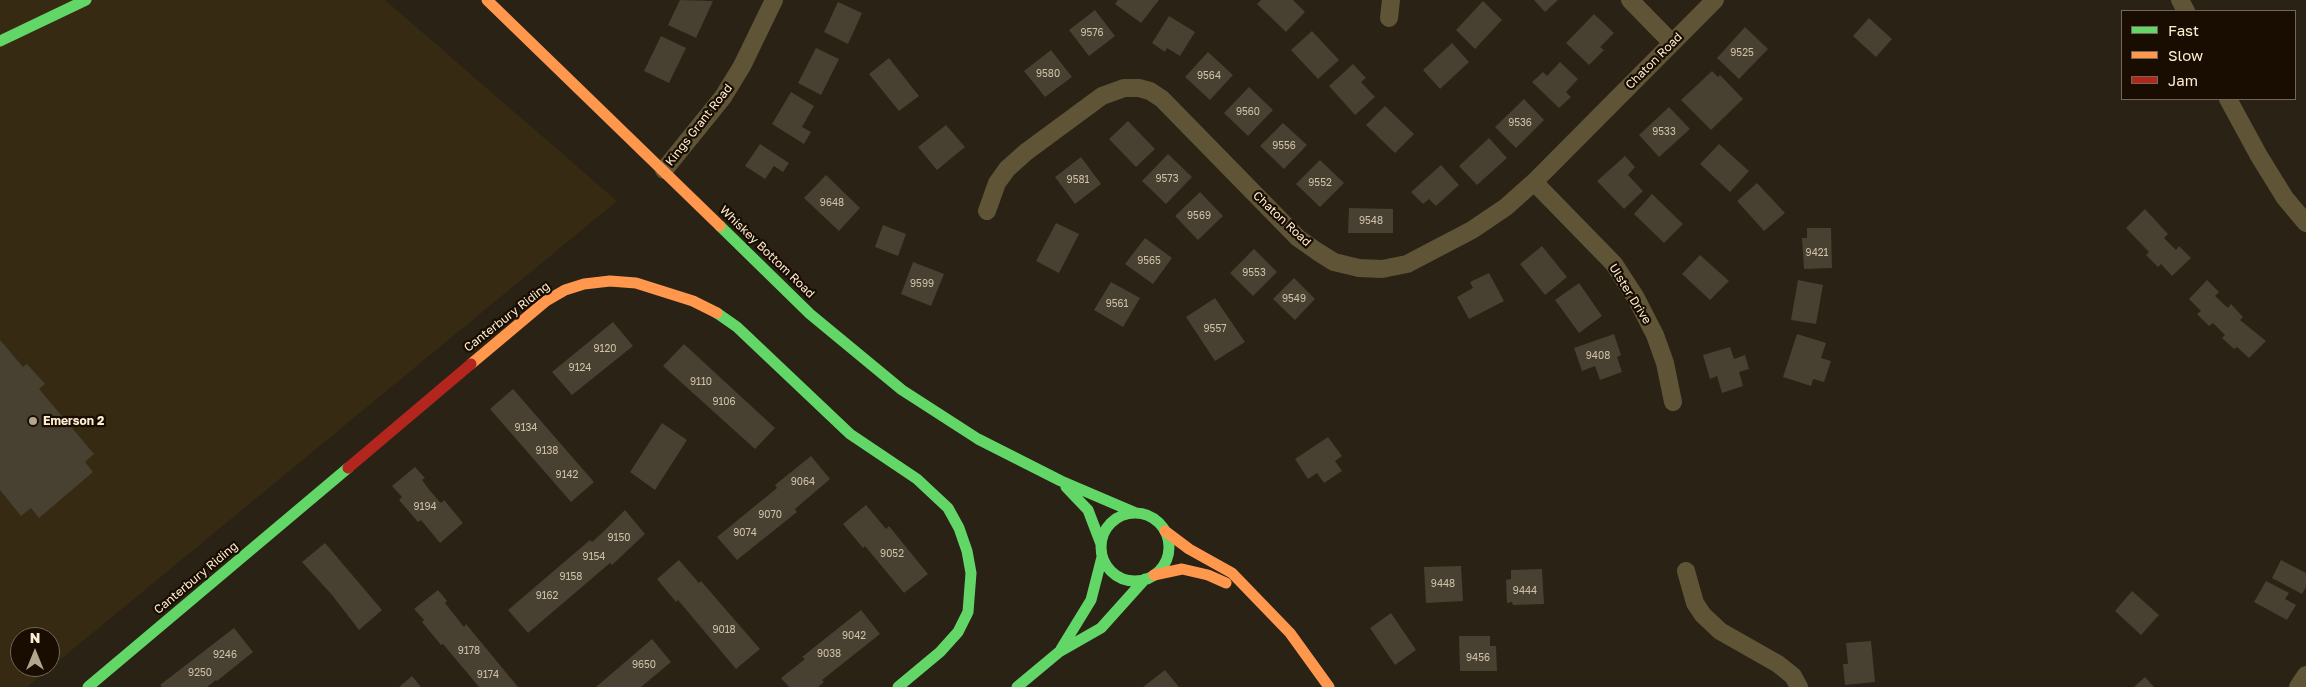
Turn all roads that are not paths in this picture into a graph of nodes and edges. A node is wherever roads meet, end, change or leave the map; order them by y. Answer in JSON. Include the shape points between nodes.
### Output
{"nodes":[{"id":1,"x":86,"y":0,"type":"edge"},
{"id":2,"x":487,"y":0,"type":"edge"},
{"id":3,"x":774,"y":0,"type":"edge"},
{"id":4,"x":1391,"y":0,"type":"edge"},
{"id":5,"x":1630,"y":0,"type":"edge"},
{"id":6,"x":1714,"y":0,"type":"edge"},
{"id":7,"x":1390,"y":18,"type":"dead end"},
{"id":8,"x":0,"y":41,"type":"edge"},
{"id":9,"x":1672,"y":43,"type":"junction"},
{"id":10,"x":2229,"y":100,"type":"edge"},
{"id":11,"x":664,"y":170,"type":"junction"},
{"id":12,"x":1534,"y":182,"type":"junction"},
{"id":13,"x":987,"y":211,"type":"dead end"},
{"id":14,"x":2306,"y":223,"type":"edge"},
{"id":15,"x":1673,"y":402,"type":"dead end"},
{"id":16,"x":1061,"y":481,"type":"junction"},
{"id":17,"x":1136,"y":513,"type":"junction"},
{"id":18,"x":1165,"y":531,"type":"junction"},
{"id":19,"x":1101,"y":544,"type":"junction"},
{"id":20,"x":1102,"y":557,"type":"junction"},
{"id":21,"x":1686,"y":571,"type":"dead end"},
{"id":22,"x":1150,"y":577,"type":"junction"},
{"id":23,"x":1253,"y":596,"type":"junction"},
{"id":24,"x":1060,"y":652,"type":"junction"},
{"id":25,"x":2306,"y":674,"type":"edge"},
{"id":26,"x":88,"y":687,"type":"edge"},
{"id":27,"x":898,"y":687,"type":"edge"},
{"id":28,"x":1017,"y":687,"type":"edge"},
{"id":29,"x":1329,"y":687,"type":"edge"},
{"id":30,"x":1800,"y":687,"type":"edge"},
{"id":31,"x":2298,"y":687,"type":"edge"}],
"edges":[{"from":1,"to":8,"type":"street"},
{"from":2,"to":11,"type":"street","name":"Whiskey Bottom Road"},
{"from":3,"to":11,"type":"street","name":"Kings Grant Road","via":[[723,97]]},
{"from":4,"to":7,"type":"street"},
{"from":5,"to":9,"type":"street"},
{"from":6,"to":9,"type":"street","name":"Chaton Road"},
{"from":9,"to":12,"type":"street","name":"Chaton Road"},
{"from":10,"to":14,"type":"street","via":[[2264,165]]},
{"from":11,"to":16,"type":"street","name":"Whiskey Bottom Road","via":[[810,314],[902,390],[978,439]]},
{"from":12,"to":13,"type":"street","name":"Chaton Road","via":[[1506,208],[1472,230],[1407,264],[1359,268],[1334,262],[1298,238],[1162,99],[1150,91],[1124,88],[1102,96],[1007,169],[997,183]]},
{"from":12,"to":15,"type":"street","name":"Ulster Drive","via":[[1614,264],[1636,298],[1655,334]]},
{"from":16,"to":17,"type":"street","name":"Whiskey Bottom Road"},
{"from":16,"to":19,"type":"street","name":"Whiskey Bottom Road","via":[[1088,510]]},
{"from":17,"to":18,"type":"street","via":[[1149,516]]},
{"from":17,"to":19,"type":"street","via":[[1112,522],[1104,532]]},
{"from":18,"to":22,"type":"street","via":[[1168,555],[1162,567]]},
{"from":18,"to":23,"type":"street","via":[[1189,549],[1232,573]]},
{"from":19,"to":20,"type":"street"},
{"from":20,"to":22,"type":"street","via":[[1120,578],[1132,581]]},
{"from":20,"to":24,"type":"street","via":[[1091,600]]},
{"from":21,"to":30,"type":"street","via":[[1695,603],[1703,615],[1720,631],[1778,664],[1793,676]]},
{"from":22,"to":23,"type":"street","via":[[1182,570],[1194,571]]},
{"from":22,"to":24,"type":"street","via":[[1100,628]]},
{"from":23,"to":29,"type":"street","via":[[1290,633]]},
{"from":24,"to":28,"type":"street"},
{"from":25,"to":31,"type":"street"},
{"from":26,"to":27,"type":"street","name":"Canterbury Riding","via":[[546,301],[574,287],[610,281],[636,283],[694,301],[716,312],[737,327],[850,434],[916,479],[948,508],[967,551],[971,573],[968,612],[958,632],[940,652]]}]}
